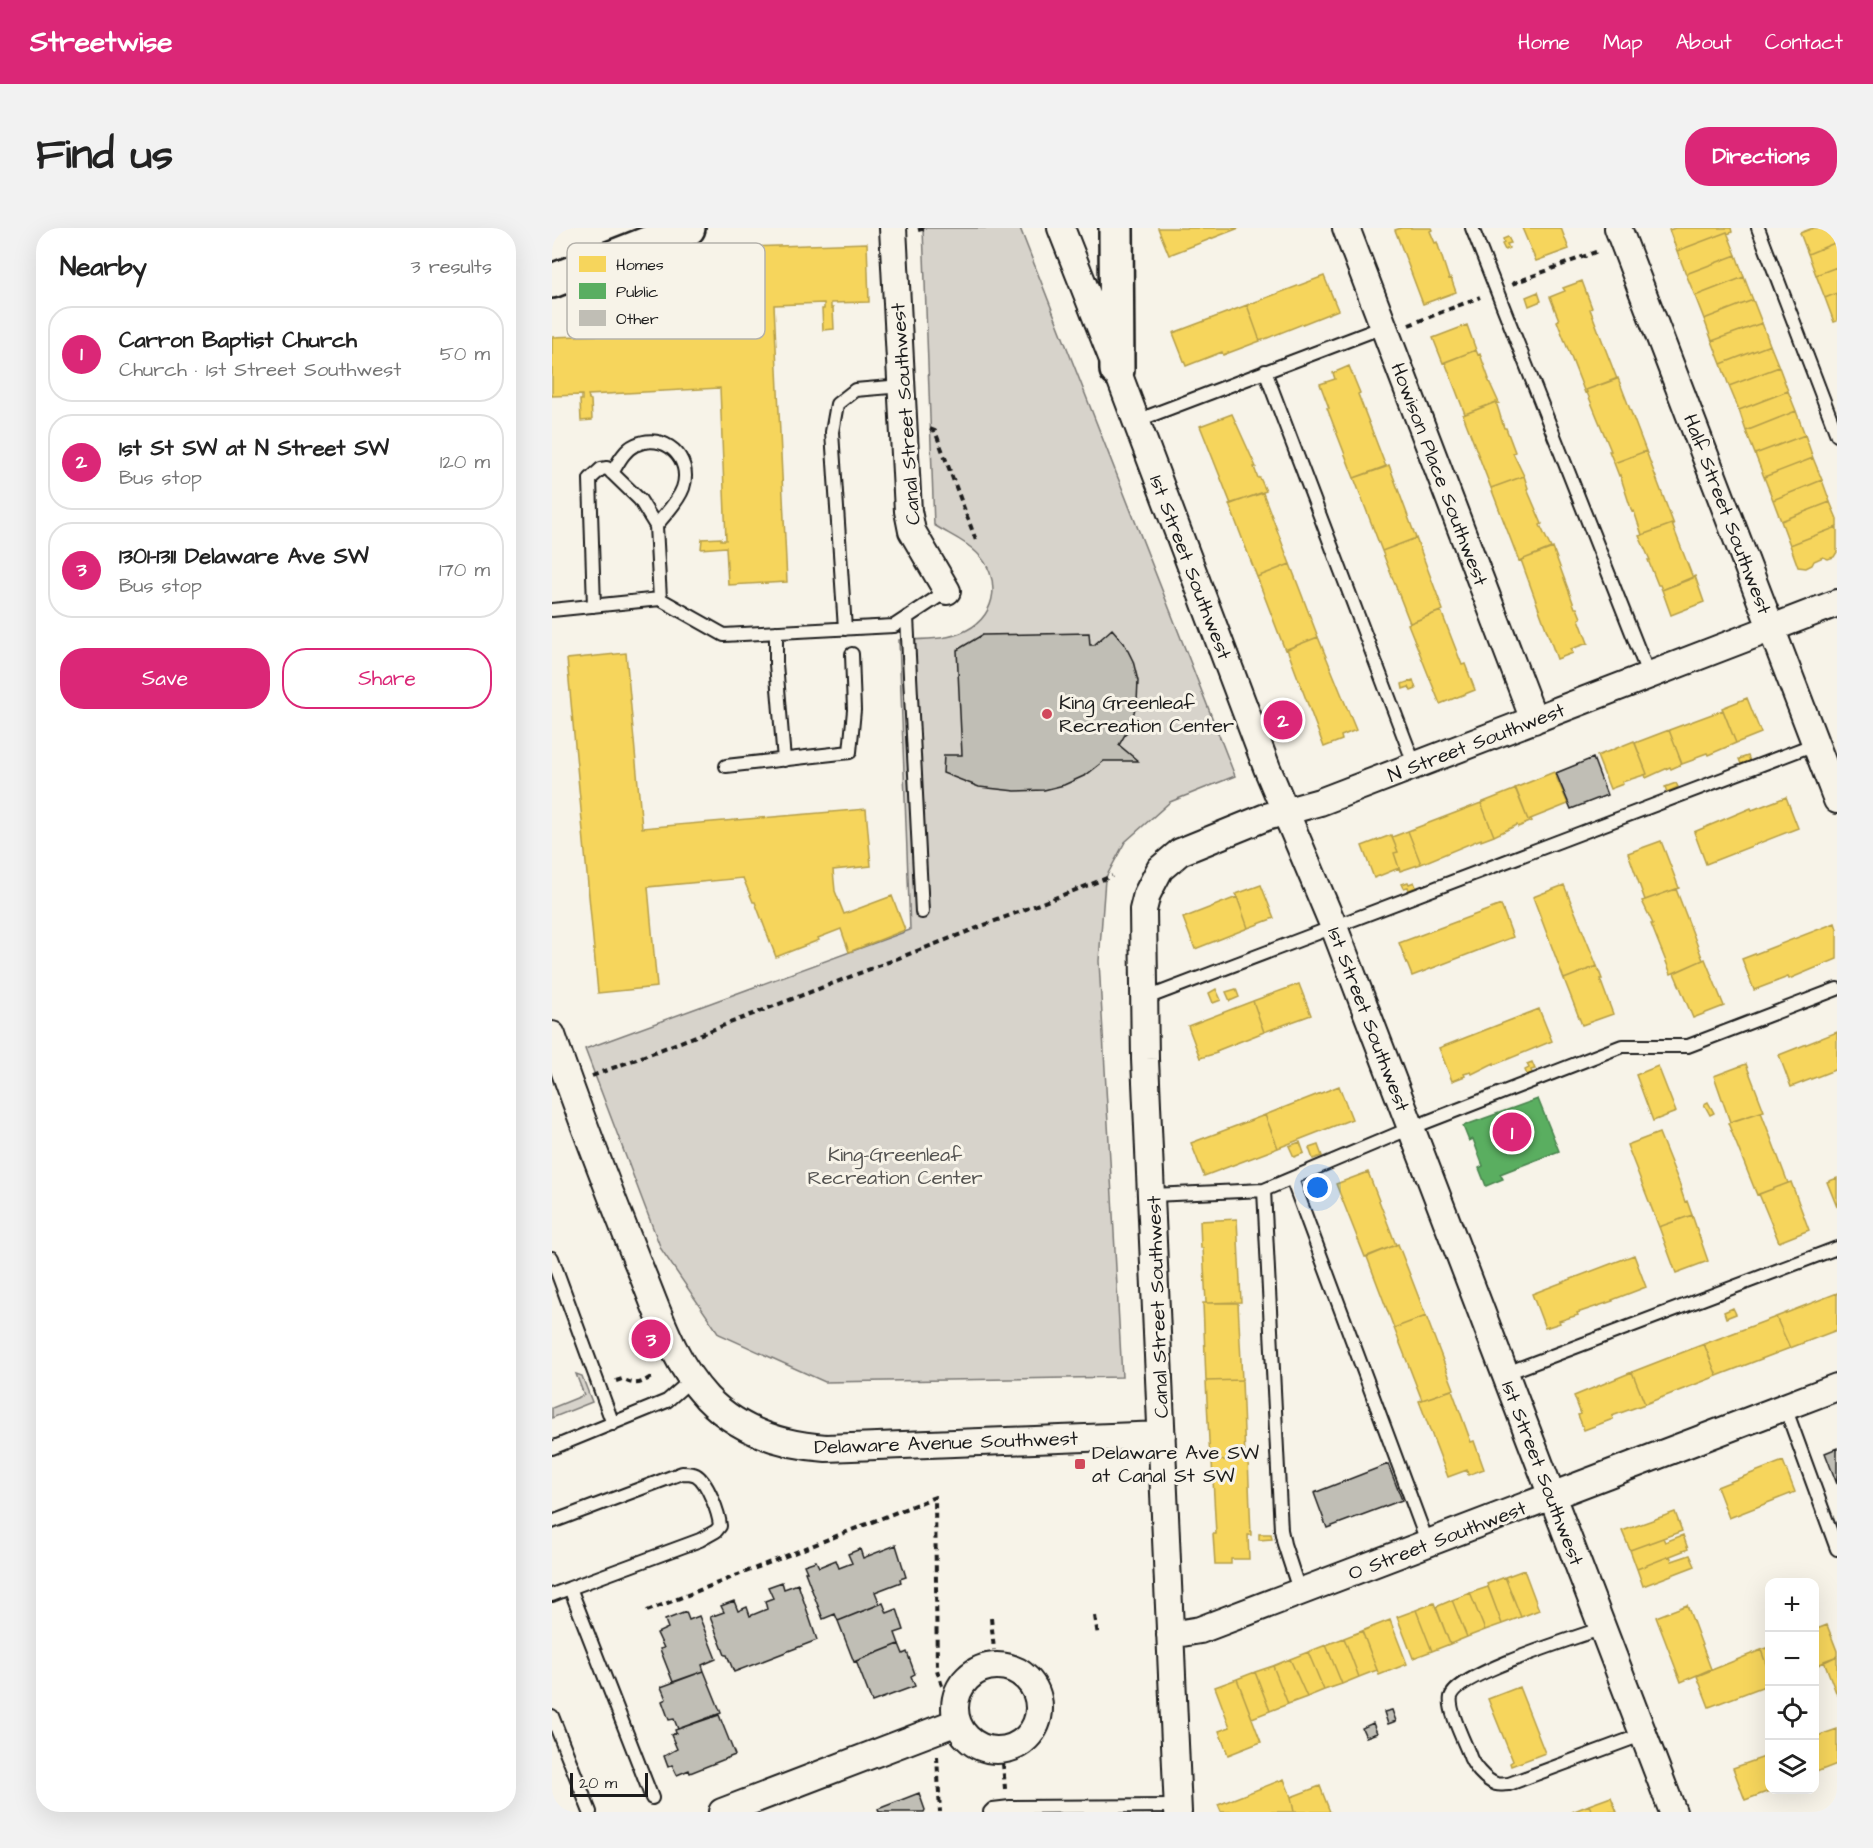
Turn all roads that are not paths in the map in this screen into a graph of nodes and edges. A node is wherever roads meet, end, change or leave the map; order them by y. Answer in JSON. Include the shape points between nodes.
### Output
{"nodes":[{"id":1,"x":688,"y":228,"type":"edge"},
{"id":2,"x":893,"y":228,"type":"edge"},
{"id":3,"x":1061,"y":228,"type":"edge"},
{"id":4,"x":1116,"y":228,"type":"edge"},
{"id":5,"x":1346,"y":228,"type":"edge"},
{"id":6,"x":1472,"y":228,"type":"edge"},
{"id":7,"x":1618,"y":228,"type":"edge"},
{"id":8,"x":1758,"y":228,"type":"edge"},
{"id":9,"x":650,"y":243,"type":"edge"},
{"id":10,"x":567,"y":275,"type":"edge"},
{"id":11,"x":552,"y":281,"type":"edge"},
{"id":12,"x":1383,"y":327,"type":"junction"},
{"id":13,"x":1117,"y":370,"type":"junction"},
{"id":14,"x":1265,"y":371,"type":"junction"},
{"id":15,"x":902,"y":386,"type":"junction"},
{"id":16,"x":1136,"y":421,"type":"junction"},
{"id":17,"x":1837,"y":435,"type":"edge"},
{"id":18,"x":612,"y":473,"type":"junction"},
{"id":19,"x":656,"y":526,"type":"junction"},
{"id":20,"x":947,"y":591,"type":"joint"},
{"id":21,"x":660,"y":599,"type":"junction"},
{"id":22,"x":1837,"y":603,"type":"edge"},
{"id":23,"x":594,"y":606,"type":"junction"},
{"id":24,"x":552,"y":610,"type":"edge"},
{"id":25,"x":907,"y":617,"type":"junction"},
{"id":26,"x":845,"y":629,"type":"junction"},
{"id":27,"x":1772,"y":629,"type":"junction"},
{"id":28,"x":776,"y":632,"type":"junction"},
{"id":29,"x":852,"y":654,"type":"dead end"},
{"id":30,"x":1649,"y":676,"type":"junction"},
{"id":31,"x":1534,"y":720,"type":"junction"},
{"id":32,"x":1815,"y":744,"type":"junction"},
{"id":33,"x":784,"y":760,"type":"junction"},
{"id":34,"x":726,"y":766,"type":"dead end"},
{"id":35,"x":1415,"y":766,"type":"junction"},
{"id":36,"x":1837,"y":800,"type":"edge"},
{"id":37,"x":1287,"y":812,"type":"junction"},
{"id":38,"x":1143,"y":910,"type":"joint"},
{"id":39,"x":922,"y":912,"type":"dead end"},
{"id":40,"x":1334,"y":927,"type":"junction"},
{"id":41,"x":1837,"y":989,"type":"edge"},
{"id":42,"x":1144,"y":999,"type":"junction"},
{"id":43,"x":552,"y":1035,"type":"edge"},
{"id":44,"x":1411,"y":1128,"type":"junction"},
{"id":45,"x":1292,"y":1179,"type":"junction"},
{"id":46,"x":1264,"y":1190,"type":"junction"},
{"id":47,"x":1152,"y":1195,"type":"junction"},
{"id":48,"x":1837,"y":1248,"type":"edge"},
{"id":49,"x":552,"y":1258,"type":"edge"},
{"id":50,"x":1504,"y":1374,"type":"junction"},
{"id":51,"x":692,"y":1380,"type":"junction"},
{"id":52,"x":1837,"y":1387,"type":"edge"},
{"id":53,"x":1785,"y":1407,"type":"junction"},
{"id":54,"x":613,"y":1424,"type":"junction"},
{"id":55,"x":1162,"y":1435,"type":"junction"},
{"id":56,"x":552,"y":1448,"type":"edge"},
{"id":57,"x":1552,"y":1496,"type":"junction"},
{"id":58,"x":552,"y":1522,"type":"edge"},
{"id":59,"x":1428,"y":1544,"type":"junction"},
{"id":60,"x":1837,"y":1549,"type":"edge"},
{"id":61,"x":570,"y":1588,"type":"junction"},
{"id":62,"x":1300,"y":1593,"type":"junction"},
{"id":63,"x":552,"y":1595,"type":"edge"},
{"id":64,"x":1603,"y":1628,"type":"junction"},
{"id":65,"x":1170,"y":1635,"type":"junction"},
{"id":66,"x":552,"y":1716,"type":"edge"},
{"id":67,"x":957,"y":1722,"type":"dead end"},
{"id":68,"x":1644,"y":1734,"type":"junction"},
{"id":69,"x":652,"y":1798,"type":"dead end"},
{"id":70,"x":1064,"y":1809,"type":"edge"},
{"id":71,"x":1178,"y":1809,"type":"edge"},
{"id":72,"x":590,"y":1812,"type":"edge"},
{"id":73,"x":722,"y":1812,"type":"edge"},
{"id":74,"x":990,"y":1812,"type":"edge"},
{"id":75,"x":1672,"y":1812,"type":"edge"}],
"edges":[{"from":1,"to":9,"type":"main road"},
{"from":2,"to":15,"type":"street","name":"Canal Street Southwest"},
{"from":3,"to":13,"type":"street","name":"1st Street Southwest"},
{"from":4,"to":13,"type":"main road"},
{"from":5,"to":12,"type":"street","name":"Howison Place Southwest"},
{"from":6,"to":30,"type":"lane"},
{"from":7,"to":27,"type":"street","name":"Half Street Southwest"},
{"from":8,"to":17,"type":"lane"},
{"from":10,"to":11,"type":"main road"},
{"from":12,"to":14,"type":"lane"},
{"from":12,"to":31,"type":"street","name":"Howison Place Southwest"},
{"from":13,"to":16,"type":"street","name":"1st Street Southwest"},
{"from":14,"to":16,"type":"lane"},
{"from":14,"to":35,"type":"lane"},
{"from":15,"to":20,"type":"street","name":"Canal Street Southwest","via":[[912,531]]},
{"from":15,"to":26,"type":"lane","via":[[855,390],[837,404],[832,432]]},
{"from":16,"to":37,"type":"street","name":"1st Street Southwest"},
{"from":18,"to":19,"type":"lane","via":[[640,500]]},
{"from":18,"to":19,"type":"lane","via":[[628,450],[646,441],[664,442],[681,457],[683,487]]},
{"from":18,"to":23,"type":"lane","via":[[608,468],[601,469],[590,479]]},
{"from":19,"to":21,"type":"lane"},
{"from":20,"to":25,"type":"lane"},
{"from":21,"to":23,"type":"lane"},
{"from":21,"to":28,"type":"lane","via":[[724,635]]},
{"from":22,"to":27,"type":"street","name":"N Street Southwest"},
{"from":23,"to":24,"type":"lane"},
{"from":25,"to":26,"type":"lane","via":[[894,626]]},
{"from":25,"to":39,"type":"lane"},
{"from":26,"to":28,"type":"lane"},
{"from":27,"to":30,"type":"street","name":"N Street Southwest"},
{"from":27,"to":32,"type":"street","name":"Half Street Southwest"},
{"from":28,"to":33,"type":"lane"},
{"from":29,"to":33,"type":"lane","via":[[854,710],[850,752]]},
{"from":30,"to":31,"type":"street","name":"N Street Southwest"},
{"from":31,"to":35,"type":"street","name":"N Street Southwest"},
{"from":32,"to":36,"type":"street","name":"Half Street Southwest"},
{"from":32,"to":40,"type":"lane"},
{"from":33,"to":34,"type":"lane"},
{"from":35,"to":37,"type":"street","name":"N Street Southwest"},
{"from":37,"to":38,"type":"street","name":"N Street Southwest","via":[[1180,852],[1160,869]]},
{"from":37,"to":40,"type":"street","name":"1st Street Southwest"},
{"from":38,"to":42,"type":"street","name":"Canal Street Southwest"},
{"from":40,"to":42,"type":"lane"},
{"from":40,"to":44,"type":"street","name":"1st Street Southwest"},
{"from":41,"to":44,"type":"lane","via":[[1688,1046],[1622,1046]]},
{"from":42,"to":47,"type":"street","name":"Canal Street Southwest"},
{"from":43,"to":51,"type":"street","name":"Delaware Avenue Southwest","via":[[667,1336]]},
{"from":44,"to":45,"type":"lane"},
{"from":44,"to":50,"type":"street","name":"1st Street Southwest"},
{"from":45,"to":46,"type":"lane"},
{"from":45,"to":59,"type":"lane"},
{"from":46,"to":47,"type":"lane"},
{"from":46,"to":62,"type":"lane","via":[[1281,1530]]},
{"from":47,"to":55,"type":"street","name":"Canal Street Southwest"},
{"from":48,"to":50,"type":"lane"},
{"from":49,"to":54,"type":"lane"},
{"from":50,"to":57,"type":"street","name":"1st Street Southwest"},
{"from":51,"to":54,"type":"lane","via":[[667,1401]]},
{"from":51,"to":55,"type":"street","name":"Delaware Avenue Southwest","via":[[709,1400],[738,1422],[772,1438],[807,1446]]},
{"from":52,"to":53,"type":"street","name":"O Street Southwest"},
{"from":53,"to":57,"type":"street","name":"O Street Southwest"},
{"from":53,"to":60,"type":"lane"},
{"from":54,"to":56,"type":"lane"},
{"from":55,"to":65,"type":"street","name":"Canal Street Southwest"},
{"from":57,"to":59,"type":"street","name":"O Street Southwest"},
{"from":57,"to":64,"type":"street","name":"1st Street Southwest"},
{"from":58,"to":61,"type":"lane","via":[[682,1473],[694,1473],[703,1480],[720,1517],[716,1531],[700,1540]]},
{"from":59,"to":62,"type":"street","name":"O Street Southwest"},
{"from":61,"to":63,"type":"lane"},
{"from":61,"to":69,"type":"lane"},
{"from":62,"to":65,"type":"street","name":"O Street Southwest","via":[[1200,1630]]},
{"from":64,"to":68,"type":"street","name":"1st Street Southwest"},
{"from":64,"to":68,"type":"lane","via":[[1490,1669],[1461,1684],[1451,1698],[1452,1709],[1471,1761],[1487,1779],[1497,1785],[1509,1784]]},
{"from":65,"to":71,"type":"street","name":"Canal Street Southwest"},
{"from":66,"to":72,"type":"lane"},
{"from":67,"to":73,"type":"street"},
{"from":68,"to":75,"type":"street","name":"1st Street Southwest"},
{"from":70,"to":71,"type":"lane"},
{"from":70,"to":74,"type":"lane","via":[[1010,1807]]}]}
